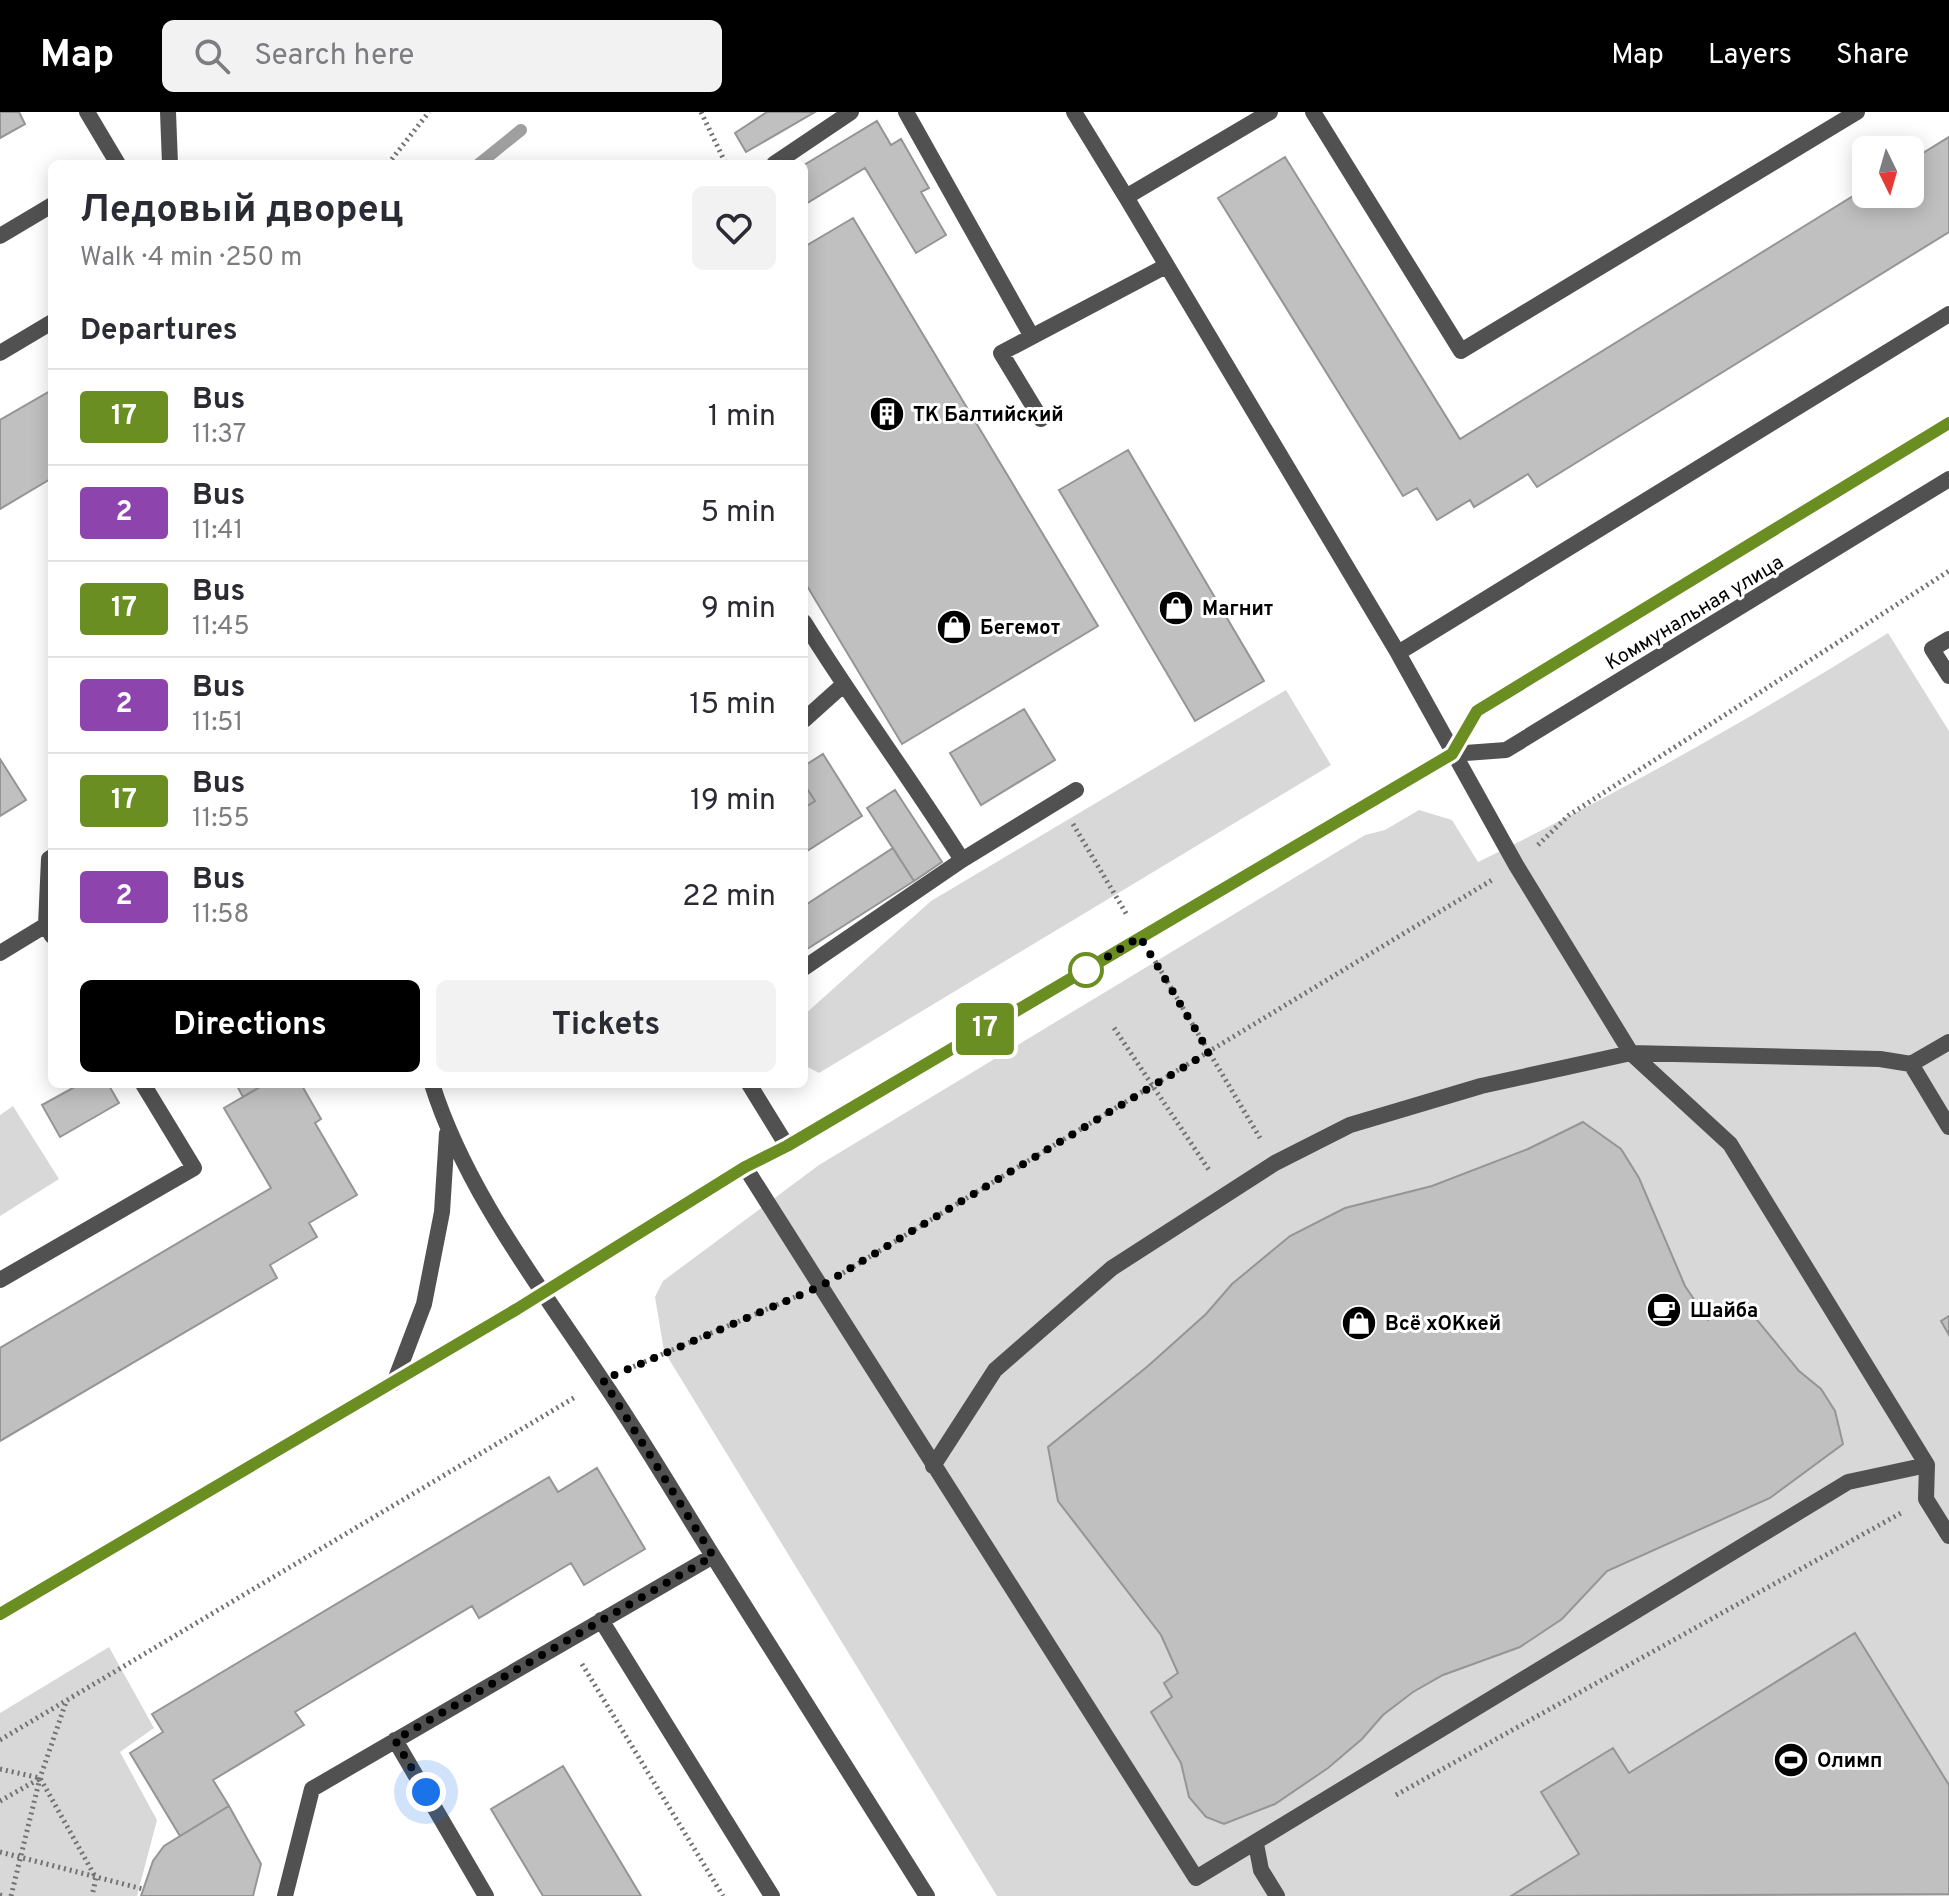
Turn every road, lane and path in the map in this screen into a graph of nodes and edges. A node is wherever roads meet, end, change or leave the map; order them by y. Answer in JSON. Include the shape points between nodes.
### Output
{"nodes":[{"id":1,"x":87,"y":112,"type":"edge"},
{"id":2,"x":168,"y":112,"type":"edge"},
{"id":3,"x":429,"y":112,"type":"edge"},
{"id":4,"x":701,"y":112,"type":"edge"},
{"id":5,"x":851,"y":112,"type":"edge"},
{"id":6,"x":906,"y":112,"type":"edge"},
{"id":7,"x":1074,"y":112,"type":"edge"},
{"id":8,"x":1270,"y":112,"type":"edge"},
{"id":9,"x":1313,"y":112,"type":"edge"},
{"id":10,"x":1857,"y":112,"type":"edge"},
{"id":11,"x":116,"y":160,"type":"edge"},
{"id":12,"x":170,"y":160,"type":"edge"},
{"id":13,"x":391,"y":160,"type":"edge"},
{"id":14,"x":724,"y":160,"type":"edge"},
{"id":15,"x":780,"y":160,"type":"edge"},
{"id":16,"x":1126,"y":197,"type":"junction"},
{"id":17,"x":48,"y":207,"type":"edge"},
{"id":18,"x":0,"y":236,"type":"edge"},
{"id":19,"x":1166,"y":266,"type":"junction"},
{"id":20,"x":1949,"y":314,"type":"edge"},
{"id":21,"x":48,"y":324,"type":"edge"},
{"id":22,"x":1031,"y":335,"type":"junction"},
{"id":23,"x":0,"y":353,"type":"edge"},
{"id":24,"x":1041,"y":419,"type":"dead end"},
{"id":25,"x":1949,"y":423,"type":"edge"},
{"id":26,"x":1949,"y":479,"type":"edge"},
{"id":27,"x":1949,"y":571,"type":"edge"},
{"id":28,"x":808,"y":628,"type":"edge"},
{"id":29,"x":1949,"y":639,"type":"edge"},
{"id":30,"x":1398,"y":653,"type":"junction"},
{"id":31,"x":1949,"y":676,"type":"edge"},
{"id":32,"x":843,"y":685,"type":"junction"},
{"id":33,"x":808,"y":716,"type":"edge"},
{"id":34,"x":1452,"y":754,"type":"junction"},
{"id":35,"x":1076,"y":790,"type":"dead end"},
{"id":36,"x":1059,"y":801,"type":"junction"},
{"id":37,"x":962,"y":860,"type":"junction"},
{"id":38,"x":1516,"y":865,"type":"junction"},
{"id":39,"x":48,"y":931,"type":"edge"},
{"id":40,"x":1140,"y":937,"type":"junction"},
{"id":41,"x":0,"y":953,"type":"edge"},
{"id":42,"x":808,"y":965,"type":"edge"},
{"id":43,"x":1114,"y":1028,"type":"dead end"},
{"id":44,"x":1949,"y":1042,"type":"edge"},
{"id":45,"x":1209,"y":1052,"type":"junction"},
{"id":46,"x":1631,"y":1053,"type":"junction"},
{"id":47,"x":1911,"y":1064,"type":"junction"},
{"id":48,"x":1153,"y":1086,"type":"junction"},
{"id":49,"x":145,"y":1088,"type":"edge"},
{"id":50,"x":433,"y":1088,"type":"edge"},
{"id":51,"x":751,"y":1088,"type":"edge"},
{"id":52,"x":1949,"y":1127,"type":"edge"},
{"id":53,"x":447,"y":1131,"type":"junction"},
{"id":54,"x":787,"y":1146,"type":"junction"},
{"id":55,"x":1275,"y":1163,"type":"junction"},
{"id":56,"x":745,"y":1167,"type":"junction"},
{"id":57,"x":1226,"y":1194,"type":"junction"},
{"id":58,"x":0,"y":1280,"type":"edge"},
{"id":59,"x":821,"y":1286,"type":"junction"},
{"id":60,"x":542,"y":1294,"type":"junction"},
{"id":61,"x":603,"y":1380,"type":"junction"},
{"id":62,"x":394,"y":1383,"type":"junction"},
{"id":63,"x":1927,"y":1465,"type":"junction"},
{"id":64,"x":933,"y":1466,"type":"junction"},
{"id":65,"x":1926,"y":1499,"type":"junction"},
{"id":66,"x":1949,"y":1536,"type":"edge"},
{"id":67,"x":713,"y":1556,"type":"junction"},
{"id":68,"x":0,"y":1614,"type":"edge"},
{"id":69,"x":601,"y":1620,"type":"junction"},
{"id":70,"x":567,"y":1639,"type":"junction"},
{"id":71,"x":66,"y":1701,"type":"junction"},
{"id":72,"x":0,"y":1740,"type":"edge"},
{"id":73,"x":395,"y":1740,"type":"junction"},
{"id":74,"x":0,"y":1769,"type":"edge"},
{"id":75,"x":40,"y":1778,"type":"junction"},
{"id":76,"x":1386,"y":1800,"type":"dead end"},
{"id":77,"x":0,"y":1801,"type":"edge"},
{"id":78,"x":1256,"y":1844,"type":"junction"},
{"id":79,"x":0,"y":1852,"type":"edge"},
{"id":80,"x":20,"y":1858,"type":"junction"},
{"id":81,"x":96,"y":1878,"type":"junction"},
{"id":82,"x":143,"y":1889,"type":"dead end"},
{"id":83,"x":5,"y":1896,"type":"edge"},
{"id":84,"x":92,"y":1896,"type":"edge"},
{"id":85,"x":285,"y":1896,"type":"edge"},
{"id":86,"x":486,"y":1896,"type":"edge"},
{"id":87,"x":723,"y":1896,"type":"edge"},
{"id":88,"x":772,"y":1896,"type":"edge"},
{"id":89,"x":927,"y":1896,"type":"edge"},
{"id":90,"x":1277,"y":1896,"type":"edge"}],
"edges":[{"from":1,"to":11,"type":"street"},
{"from":2,"to":12,"type":"street"},
{"from":3,"to":13,"type":"path"},
{"from":4,"to":14,"type":"path"},
{"from":5,"to":15,"type":"street"},
{"from":6,"to":22,"type":"street"},
{"from":7,"to":16,"type":"street"},
{"from":8,"to":16,"type":"street"},
{"from":9,"to":10,"type":"street","via":[[1461,351]]},
{"from":16,"to":19,"type":"street"},
{"from":17,"to":18,"type":"street"},
{"from":19,"to":22,"type":"street"},
{"from":19,"to":30,"type":"street"},
{"from":20,"to":30,"type":"street"},
{"from":21,"to":23,"type":"street"},
{"from":22,"to":24,"type":"street","via":[[1001,353]]},
{"from":25,"to":34,"type":"street","name":"Коммунальная улица","via":[[1477,711]]},
{"from":26,"to":34,"type":"street","name":"Коммунальная улица","via":[[1506,750]]},
{"from":27,"to":38,"type":"path","via":[[1569,815]]},
{"from":28,"to":32,"type":"street"},
{"from":29,"to":31,"type":"street","via":[[1932,649]]},
{"from":30,"to":34,"type":"street"},
{"from":32,"to":33,"type":"street"},
{"from":32,"to":37,"type":"street"},
{"from":34,"to":38,"type":"street"},
{"from":34,"to":40,"type":"street","name":"Коммунальная улица"},
{"from":35,"to":36,"type":"street"},
{"from":36,"to":37,"type":"street"},
{"from":36,"to":40,"type":"path"},
{"from":37,"to":42,"type":"street"},
{"from":38,"to":45,"type":"path"},
{"from":38,"to":46,"type":"street"},
{"from":39,"to":41,"type":"street"},
{"from":40,"to":45,"type":"path"},
{"from":40,"to":54,"type":"street","name":"Коммунальная улица"},
{"from":43,"to":48,"type":"path"},
{"from":44,"to":47,"type":"street"},
{"from":45,"to":48,"type":"path"},
{"from":45,"to":55,"type":"path"},
{"from":46,"to":47,"type":"street"},
{"from":46,"to":55,"type":"street","via":[[1481,1086],[1350,1125]]},
{"from":46,"to":63,"type":"street","via":[[1730,1144]]},
{"from":47,"to":52,"type":"street"},
{"from":48,"to":57,"type":"path"},
{"from":48,"to":59,"type":"path"},
{"from":49,"to":58,"type":"street","via":[[194,1168]]},
{"from":50,"to":53,"type":"street"},
{"from":51,"to":54,"type":"street"},
{"from":53,"to":60,"type":"street"},
{"from":53,"to":62,"type":"street","via":[[442,1212],[424,1304]]},
{"from":54,"to":56,"type":"street","name":"Коммунальная улица"},
{"from":55,"to":57,"type":"street"},
{"from":56,"to":59,"type":"street"},
{"from":56,"to":60,"type":"street","name":"Коммунальная улица"},
{"from":57,"to":64,"type":"street","via":[[1112,1268],[995,1370]]},
{"from":59,"to":61,"type":"path"},
{"from":59,"to":64,"type":"street"},
{"from":60,"to":61,"type":"street"},
{"from":60,"to":62,"type":"street","name":"Коммунальная улица"},
{"from":61,"to":67,"type":"street"},
{"from":61,"to":71,"type":"path"},
{"from":62,"to":68,"type":"street","name":"Коммунальная улица"},
{"from":63,"to":65,"type":"street"},
{"from":63,"to":78,"type":"street","via":[[1848,1482]]},
{"from":64,"to":78,"type":"street","via":[[1196,1878]]},
{"from":65,"to":66,"type":"street"},
{"from":65,"to":76,"type":"path"},
{"from":67,"to":69,"type":"street"},
{"from":67,"to":89,"type":"street"},
{"from":69,"to":70,"type":"street"},
{"from":69,"to":88,"type":"street"},
{"from":70,"to":73,"type":"street"},
{"from":70,"to":87,"type":"path"},
{"from":71,"to":72,"type":"path"},
{"from":71,"to":75,"type":"path"},
{"from":73,"to":85,"type":"street","via":[[312,1789]]},
{"from":73,"to":86,"type":"street"},
{"from":74,"to":75,"type":"path"},
{"from":75,"to":77,"type":"path"},
{"from":75,"to":80,"type":"path"},
{"from":75,"to":81,"type":"path"},
{"from":78,"to":90,"type":"street","via":[[1261,1870]]},
{"from":79,"to":80,"type":"path"},
{"from":80,"to":81,"type":"path"},
{"from":80,"to":83,"type":"path"},
{"from":81,"to":82,"type":"path"},
{"from":81,"to":84,"type":"path"}]}
